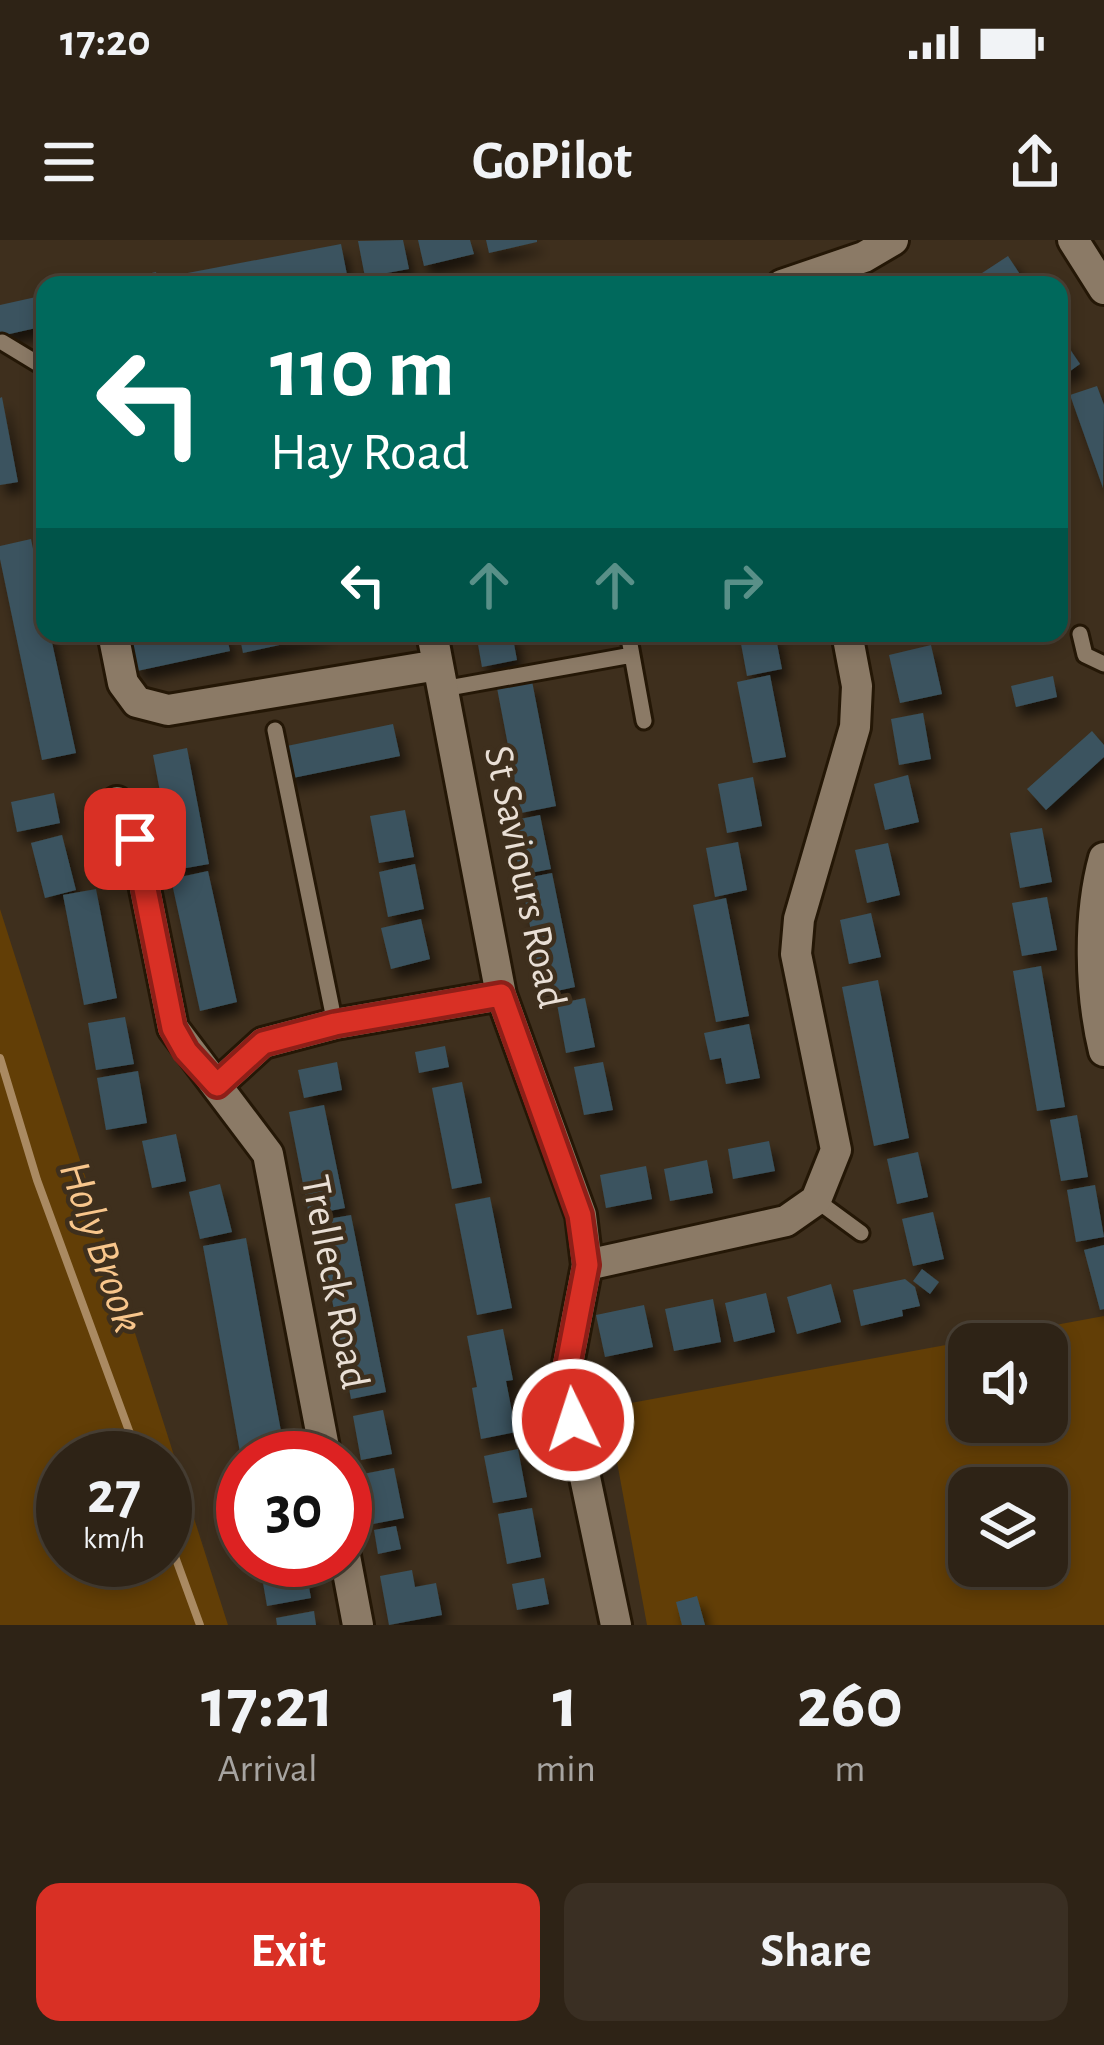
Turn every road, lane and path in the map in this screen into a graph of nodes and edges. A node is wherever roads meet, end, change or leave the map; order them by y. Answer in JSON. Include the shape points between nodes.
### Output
{"nodes":[{"id":1,"x":893,"y":240,"type":"edge"},
{"id":2,"x":1088,"y":249,"type":"edge"},
{"id":3,"x":808,"y":276,"type":"edge"},
{"id":4,"x":1104,"y":289,"type":"edge"},
{"id":5,"x":2,"y":342,"type":"edge"},
{"id":6,"x":36,"y":363,"type":"edge"},
{"id":7,"x":1080,"y":634,"type":"dead end"},
{"id":8,"x":115,"y":642,"type":"edge"},
{"id":9,"x":434,"y":642,"type":"edge"},
{"id":10,"x":630,"y":642,"type":"edge"},
{"id":11,"x":849,"y":642,"type":"edge"},
{"id":12,"x":632,"y":655,"type":"junction"},
{"id":13,"x":1104,"y":664,"type":"edge"},
{"id":14,"x":440,"y":677,"type":"junction"},
{"id":15,"x":644,"y":721,"type":"dead end"},
{"id":16,"x":274,"y":730,"type":"dead end"},
{"id":17,"x":117,"y":802,"type":"dead end"},
{"id":18,"x":1104,"y":858,"type":"edge"},
{"id":19,"x":501,"y":995,"type":"junction"},
{"id":20,"x":335,"y":1024,"type":"junction"},
{"id":21,"x":1104,"y":1051,"type":"edge"},
{"id":22,"x":217,"y":1085,"type":"junction"},
{"id":23,"x":817,"y":1200,"type":"junction"},
{"id":24,"x":861,"y":1233,"type":"dead end"},
{"id":25,"x":587,"y":1265,"type":"junction"},
{"id":26,"x":321,"y":1431,"type":"edge"},
{"id":27,"x":351,"y":1587,"type":"edge"},
{"id":28,"x":358,"y":1625,"type":"edge"},
{"id":29,"x":616,"y":1625,"type":"edge"}],
"edges":[{"from":1,"to":3,"type":"street"},
{"from":2,"to":4,"type":"street"},
{"from":5,"to":6,"type":"lane"},
{"from":7,"to":13,"type":"lane","via":[[1085,655]]},
{"from":8,"to":14,"type":"street","via":[[123,683],[137,702],[168,710]]},
{"from":9,"to":14,"type":"street","name":"St Saviours Road"},
{"from":10,"to":12,"type":"lane"},
{"from":11,"to":23,"type":"street","via":[[855,727],[796,954],[836,1150]]},
{"from":12,"to":14,"type":"lane"},
{"from":12,"to":15,"type":"lane"},
{"from":14,"to":19,"type":"street","name":"St Saviours Road"},
{"from":16,"to":20,"type":"lane"},
{"from":17,"to":22,"type":"street","name":"Trelleck Road","via":[[135,839],[173,1028]]},
{"from":18,"to":21,"type":"street","via":[[1094,941]]},
{"from":19,"to":20,"type":"street"},
{"from":19,"to":25,"type":"street","name":"St Saviours Road","via":[[580,1215]]},
{"from":20,"to":22,"type":"street","via":[[263,1043]]},
{"from":22,"to":26,"type":"street","name":"Trelleck Road","via":[[268,1154]]},
{"from":23,"to":24,"type":"lane"},
{"from":23,"to":25,"type":"street","via":[[786,1221]]},
{"from":25,"to":29,"type":"street","name":"St Saviours Road","via":[[567,1369]]},
{"from":27,"to":28,"type":"street"}]}
